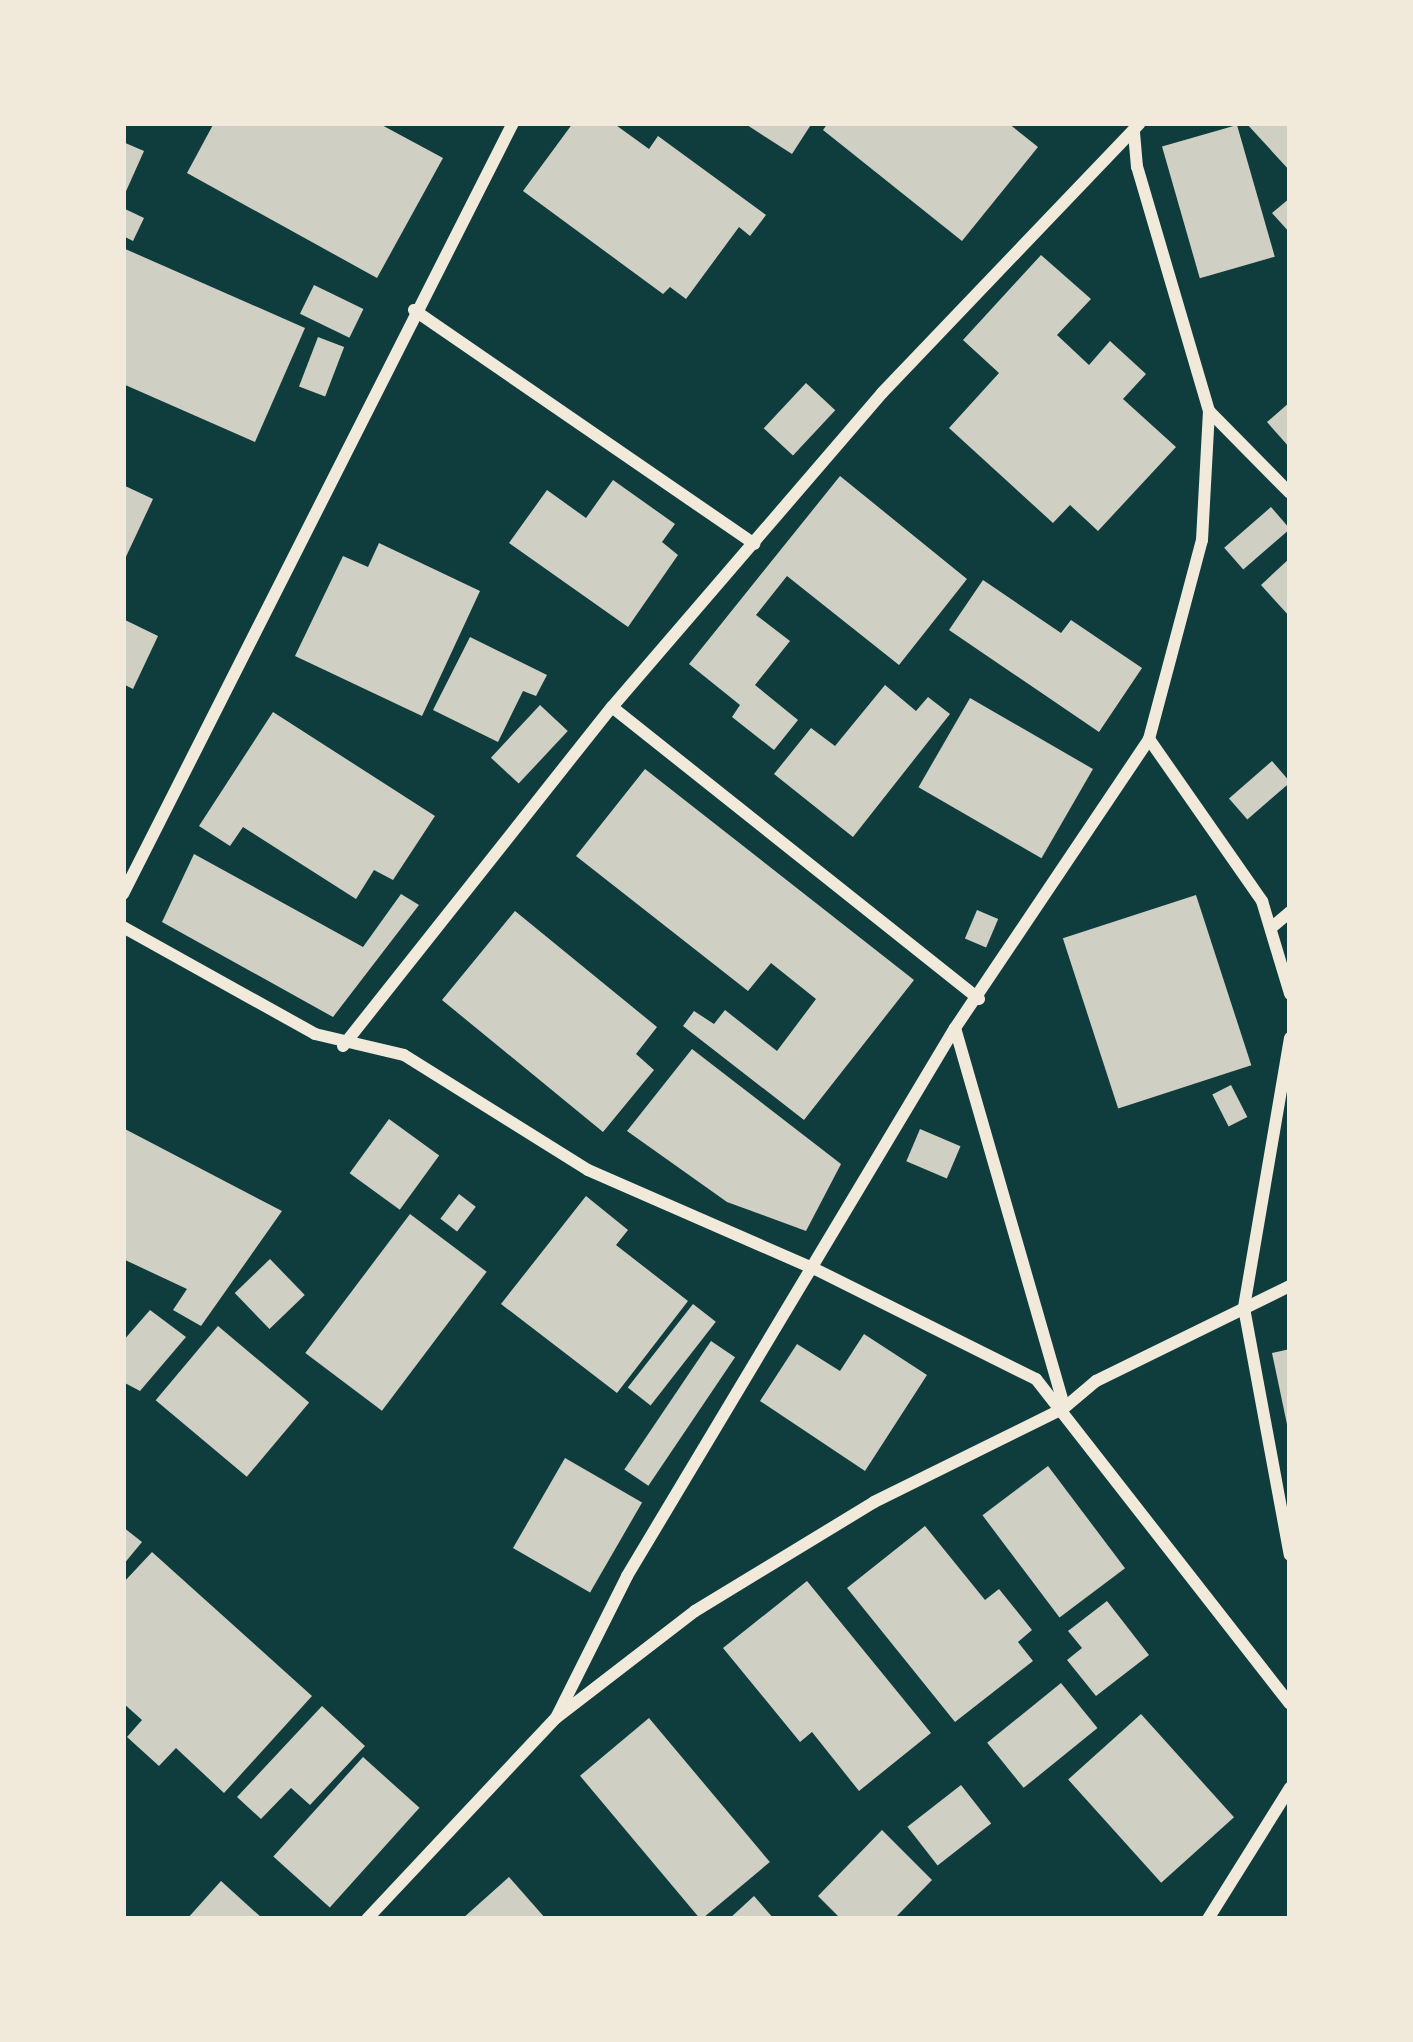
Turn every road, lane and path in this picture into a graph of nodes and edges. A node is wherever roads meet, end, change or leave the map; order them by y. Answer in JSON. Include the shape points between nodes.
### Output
{"nodes":[{"id":1,"x":513,"y":123,"type":"edge"},
{"id":2,"x":1137,"y":127,"type":"edge"},
{"id":3,"x":414,"y":310,"type":"junction"},
{"id":4,"x":1209,"y":411,"type":"junction"},
{"id":5,"x":1290,"y":493,"type":"edge"},
{"id":6,"x":754,"y":544,"type":"junction"},
{"id":7,"x":612,"y":707,"type":"junction"},
{"id":8,"x":1149,"y":739,"type":"junction"},
{"id":9,"x":123,"y":894,"type":"edge"},
{"id":10,"x":1290,"y":912,"type":"edge"},
{"id":11,"x":123,"y":927,"type":"edge"},
{"id":12,"x":1271,"y":928,"type":"junction"},
{"id":13,"x":1290,"y":994,"type":"edge"},
{"id":14,"x":980,"y":999,"type":"junction"},
{"id":15,"x":955,"y":1028,"type":"junction"},
{"id":16,"x":1290,"y":1037,"type":"edge"},
{"id":17,"x":343,"y":1046,"type":"junction"},
{"id":18,"x":815,"y":1269,"type":"junction"},
{"id":19,"x":1290,"y":1286,"type":"edge"},
{"id":20,"x":1244,"y":1308,"type":"junction"},
{"id":21,"x":1064,"y":1408,"type":"junction"},
{"id":22,"x":1290,"y":1555,"type":"edge"},
{"id":23,"x":1290,"y":1704,"type":"edge"},
{"id":24,"x":556,"y":1718,"type":"junction"},
{"id":25,"x":1290,"y":1788,"type":"edge"},
{"id":26,"x":367,"y":1919,"type":"edge"},
{"id":27,"x":1208,"y":1919,"type":"edge"}],
"edges":[{"from":1,"to":3,"type":"street"},
{"from":2,"to":4,"type":"street"},
{"from":2,"to":6,"type":"street","via":[[882,392]]},
{"from":3,"to":6,"type":"street"},
{"from":3,"to":9,"type":"street"},
{"from":4,"to":5,"type":"street"},
{"from":4,"to":8,"type":"street","via":[[1202,541]]},
{"from":6,"to":7,"type":"street"},
{"from":7,"to":14,"type":"street"},
{"from":7,"to":17,"type":"street"},
{"from":8,"to":12,"type":"street","via":[[1262,902]]},
{"from":8,"to":14,"type":"street"},
{"from":10,"to":12,"type":"street"},
{"from":11,"to":17,"type":"street"},
{"from":12,"to":13,"type":"street"},
{"from":14,"to":15,"type":"street"},
{"from":15,"to":18,"type":"street"},
{"from":15,"to":21,"type":"street"},
{"from":16,"to":20,"type":"street"},
{"from":17,"to":18,"type":"street","via":[[376,1043],[404,1055],[588,1169]]},
{"from":18,"to":21,"type":"street","via":[[1036,1379]]},
{"from":18,"to":24,"type":"street","via":[[627,1576]]},
{"from":19,"to":20,"type":"street"},
{"from":20,"to":21,"type":"street","via":[[1096,1381]]},
{"from":20,"to":22,"type":"street"},
{"from":21,"to":23,"type":"street"},
{"from":21,"to":24,"type":"street","via":[[874,1502],[695,1611]]},
{"from":24,"to":26,"type":"street"},
{"from":25,"to":27,"type":"street"}]}
